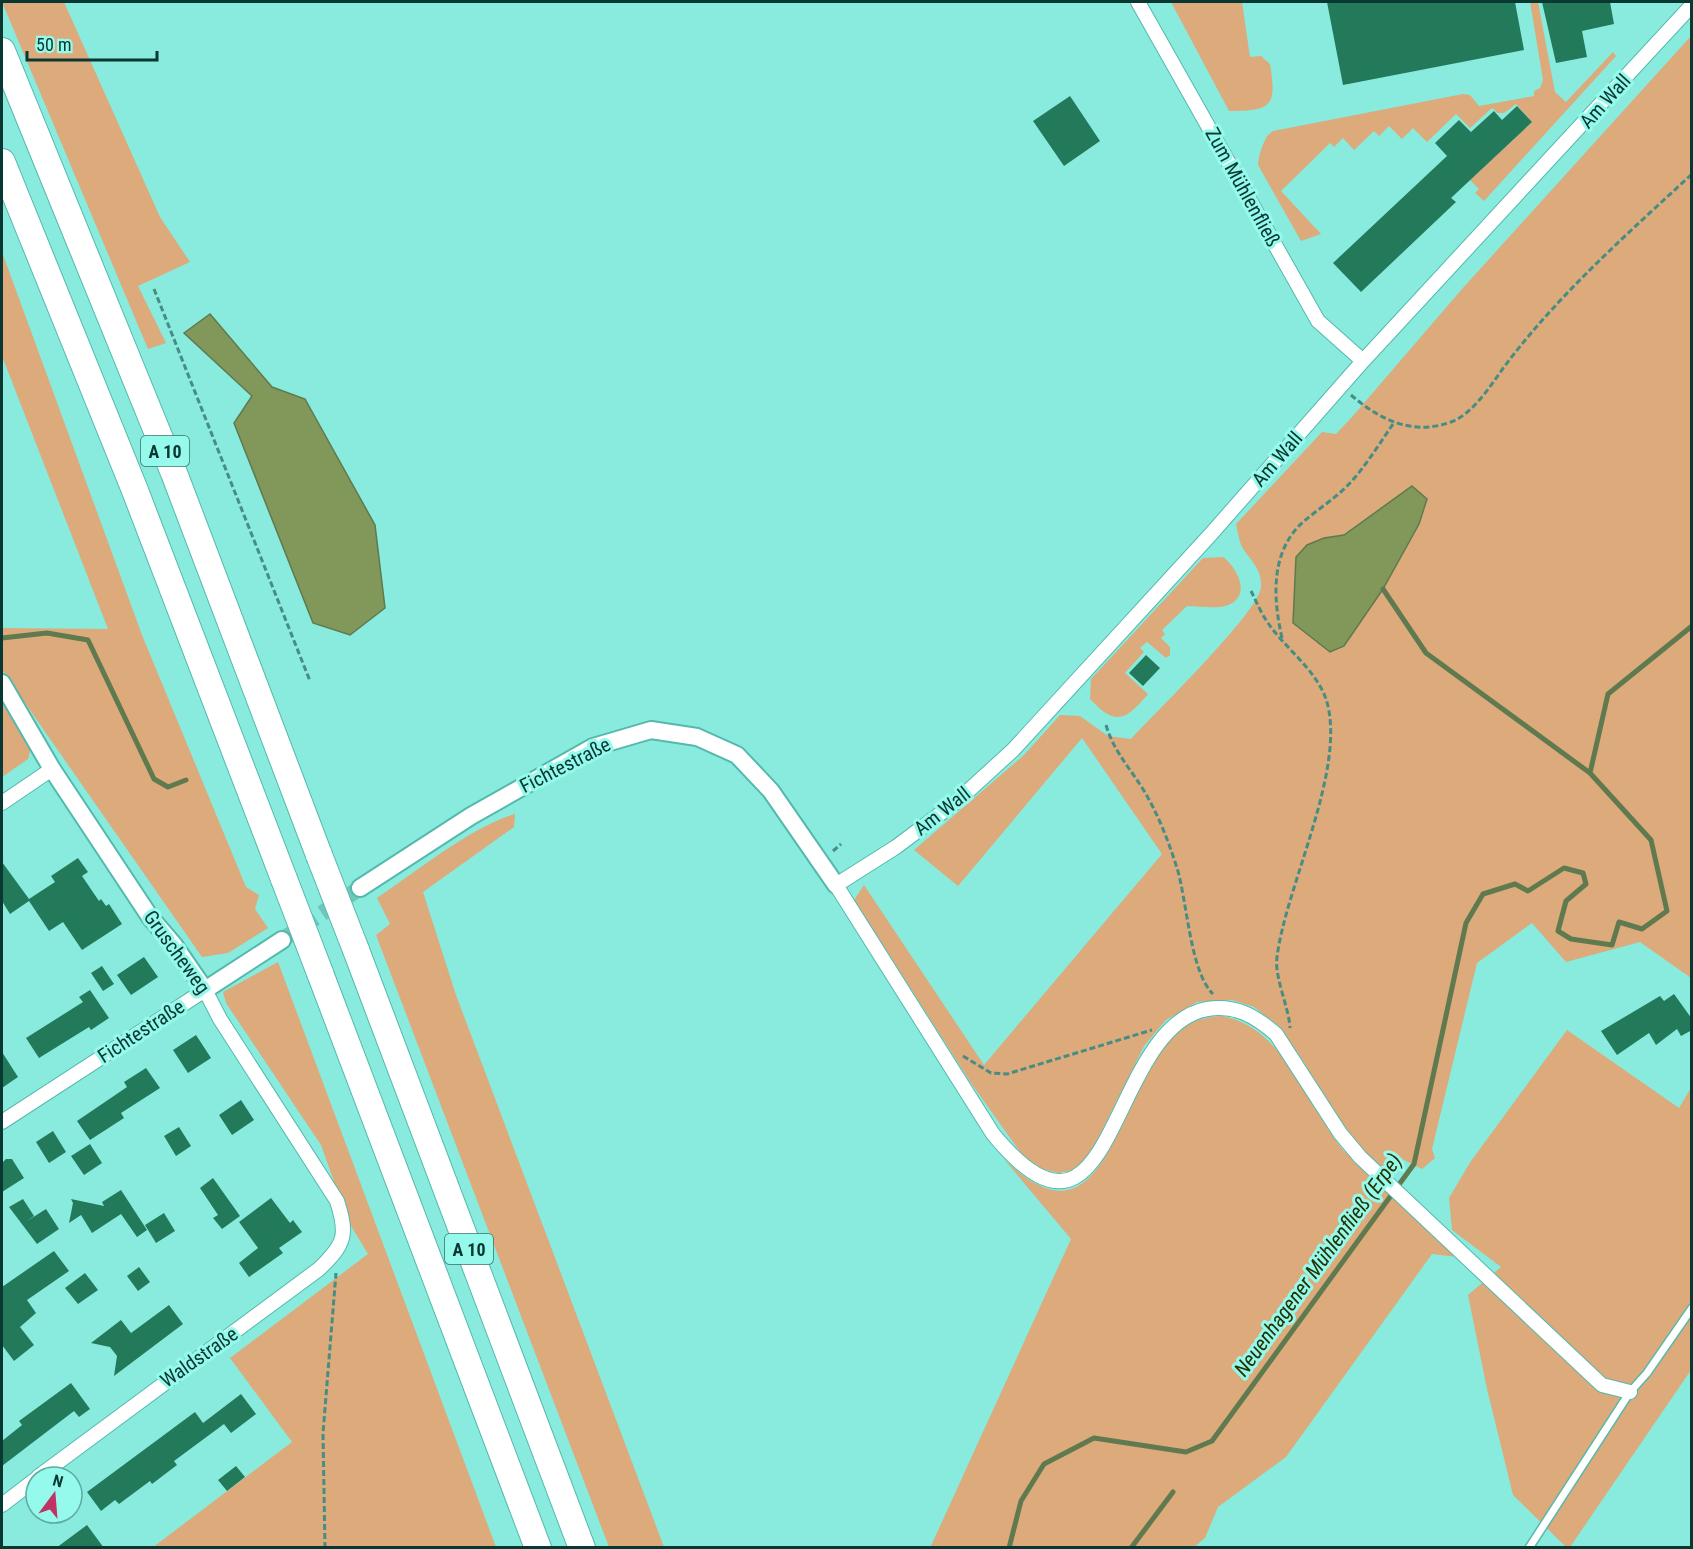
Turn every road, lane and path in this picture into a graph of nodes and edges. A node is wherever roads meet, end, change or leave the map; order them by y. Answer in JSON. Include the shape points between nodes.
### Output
{"nodes":[{"id":1,"x":1138,"y":2,"type":"edge"},
{"id":2,"x":1692,"y":4,"type":"edge"},
{"id":3,"x":2,"y":51,"type":"edge"},
{"id":4,"x":2,"y":162,"type":"edge"},
{"id":5,"x":1692,"y":174,"type":"edge"},
{"id":6,"x":154,"y":289,"type":"dead end"},
{"id":7,"x":1364,"y":361,"type":"junction"},
{"id":8,"x":1341,"y":386,"type":"junction"},
{"id":9,"x":1393,"y":424,"type":"junction"},
{"id":10,"x":1251,"y":591,"type":"dead end"},
{"id":11,"x":1282,"y":640,"type":"junction"},
{"id":12,"x":310,"y":681,"type":"dead end"},
{"id":13,"x":2,"y":683,"type":"edge"},
{"id":14,"x":1106,"y":725,"type":"dead end"},
{"id":15,"x":52,"y":769,"type":"junction"},
{"id":16,"x":2,"y":802,"type":"edge"},
{"id":17,"x":836,"y":885,"type":"junction"},
{"id":18,"x":360,"y":888,"type":"tunnel mouth"},
{"id":19,"x":282,"y":940,"type":"tunnel mouth"},
{"id":20,"x":206,"y":990,"type":"junction"},
{"id":21,"x":1223,"y":1006,"type":"junction"},
{"id":22,"x":1176,"y":1022,"type":"junction"},
{"id":23,"x":1287,"y":1051,"type":"junction"},
{"id":24,"x":958,"y":1052,"type":"dead end"},
{"id":25,"x":2,"y":1122,"type":"edge"},
{"id":26,"x":345,"y":1225,"type":"joint"},
{"id":27,"x":335,"y":1253,"type":"junction"},
{"id":28,"x":1692,"y":1308,"type":"edge"},
{"id":29,"x":1630,"y":1392,"type":"junction"},
{"id":30,"x":55,"y":1465,"type":"edge"},
{"id":31,"x":24,"y":1488,"type":"edge"},
{"id":32,"x":2,"y":1505,"type":"edge"},
{"id":33,"x":326,"y":1548,"type":"edge"},
{"id":34,"x":538,"y":1548,"type":"edge"},
{"id":35,"x":582,"y":1548,"type":"edge"},
{"id":36,"x":1529,"y":1548,"type":"edge"}],
"edges":[{"from":1,"to":7,"type":"street","name":"Zum Mühlenfließ","via":[[1318,321]]},
{"from":2,"to":7,"type":"street","name":"Am Wall"},
{"from":3,"to":35,"type":"highway","number":"A 10","bridge":true,"via":[[174,473]]},
{"from":4,"to":34,"type":"highway","number":"A 10","bridge":true,"via":[[134,488]]},
{"from":5,"to":9,"type":"path","via":[[1554,305],[1474,405],[1453,421],[1427,429]]},
{"from":6,"to":12,"type":"path"},
{"from":7,"to":8,"type":"street","name":"Am Wall"},
{"from":8,"to":9,"type":"path","via":[[1364,407]]},
{"from":8,"to":17,"type":"street","name":"Am Wall","via":[[1013,750],[956,802]]},
{"from":9,"to":11,"type":"path","via":[[1348,486],[1303,522],[1282,548],[1276,604]]},
{"from":10,"to":11,"type":"path","via":[[1267,623]]},
{"from":11,"to":23,"type":"path","via":[[1318,684],[1330,716],[1329,747],[1318,808],[1276,959],[1291,1026]]},
{"from":13,"to":15,"type":"street","name":"Gruscheweg"},
{"from":14,"to":21,"type":"path","via":[[1114,748],[1162,825],[1186,900],[1200,973]]},
{"from":15,"to":16,"type":"street"},
{"from":15,"to":20,"type":"street","name":"Gruscheweg","via":[[150,917]]},
{"from":17,"to":18,"type":"street","name":"Fichtestraße","via":[[771,791],[737,755],[697,736],[651,730],[593,747],[471,816]]},
{"from":17,"to":22,"type":"street","via":[[993,1134],[1013,1158],[1038,1177],[1069,1181],[1096,1160],[1138,1072]]},
{"from":19,"to":20,"type":"street","name":"Fichtestraße"},
{"from":20,"to":25,"type":"street","name":"Fichtestraße"},
{"from":20,"to":26,"type":"street","name":"Gruscheweg","via":[[220,1019],[337,1201]]},
{"from":21,"to":22,"type":"street","via":[[1197,1011]]},
{"from":21,"to":23,"type":"street","via":[[1261,1021]]},
{"from":22,"to":24,"type":"path","via":[[1007,1074],[991,1073]]},
{"from":23,"to":29,"type":"street","via":[[1340,1133],[1382,1178],[1602,1385]]},
{"from":26,"to":27,"type":"street","name":"Waldstraße"},
{"from":27,"to":30,"type":"street","name":"Waldstraße","via":[[319,1269]]},
{"from":27,"to":33,"type":"path","via":[[323,1432]]},
{"from":28,"to":29,"type":"lane"},
{"from":29,"to":36,"type":"lane"},
{"from":31,"to":32,"type":"street","name":"Waldstraße"}]}
